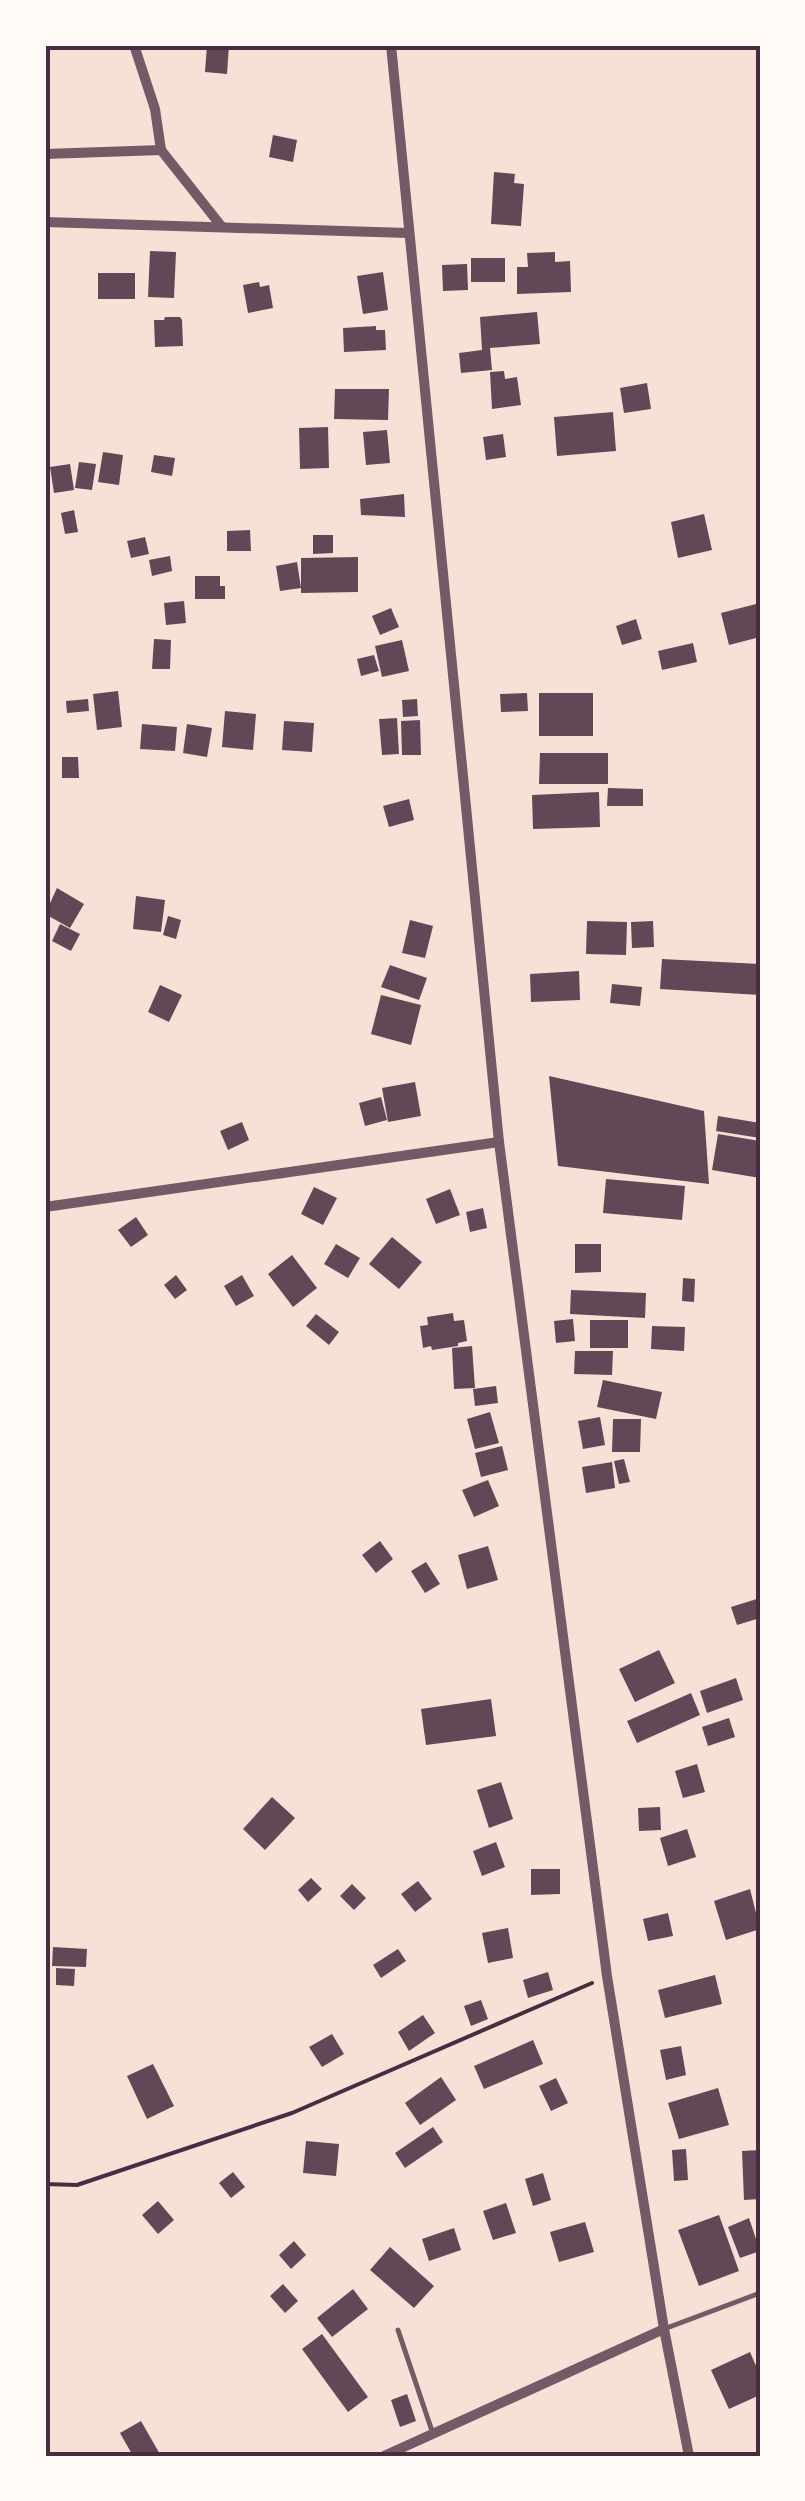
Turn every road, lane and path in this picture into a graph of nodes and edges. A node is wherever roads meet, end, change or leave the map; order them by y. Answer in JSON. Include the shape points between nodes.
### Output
{"nodes":[{"id":1,"x":134,"y":45,"type":"edge"},
{"id":2,"x":391,"y":45,"type":"edge"},
{"id":3,"x":161,"y":150,"type":"junction"},
{"id":4,"x":45,"y":154,"type":"edge"},
{"id":5,"x":45,"y":222,"type":"edge"},
{"id":6,"x":222,"y":227,"type":"junction"},
{"id":7,"x":408,"y":233,"type":"junction"},
{"id":8,"x":500,"y":1142,"type":"junction"},
{"id":9,"x":45,"y":1207,"type":"edge"},
{"id":10,"x":607,"y":1976,"type":"junction"},
{"id":11,"x":45,"y":2184,"type":"edge"},
{"id":12,"x":760,"y":2293,"type":"edge"},
{"id":13,"x":664,"y":2329,"type":"junction"},
{"id":14,"x":398,"y":2330,"type":"dead end"},
{"id":15,"x":433,"y":2434,"type":"junction"},
{"id":16,"x":384,"y":2456,"type":"edge"},
{"id":17,"x":690,"y":2456,"type":"edge"}],
"edges":[{"from":1,"to":3,"type":"street"},
{"from":2,"to":7,"type":"street"},
{"from":3,"to":4,"type":"street"},
{"from":3,"to":6,"type":"street"},
{"from":5,"to":6,"type":"street"},
{"from":6,"to":7,"type":"street"},
{"from":7,"to":8,"type":"street"},
{"from":8,"to":9,"type":"street"},
{"from":8,"to":10,"type":"street"},
{"from":10,"to":11,"type":"path","via":[[292,2113],[77,2185]]},
{"from":10,"to":13,"type":"street"},
{"from":12,"to":13,"type":"lane"},
{"from":13,"to":15,"type":"street"},
{"from":13,"to":17,"type":"street"},
{"from":14,"to":15,"type":"lane"},
{"from":15,"to":16,"type":"street"}]}
